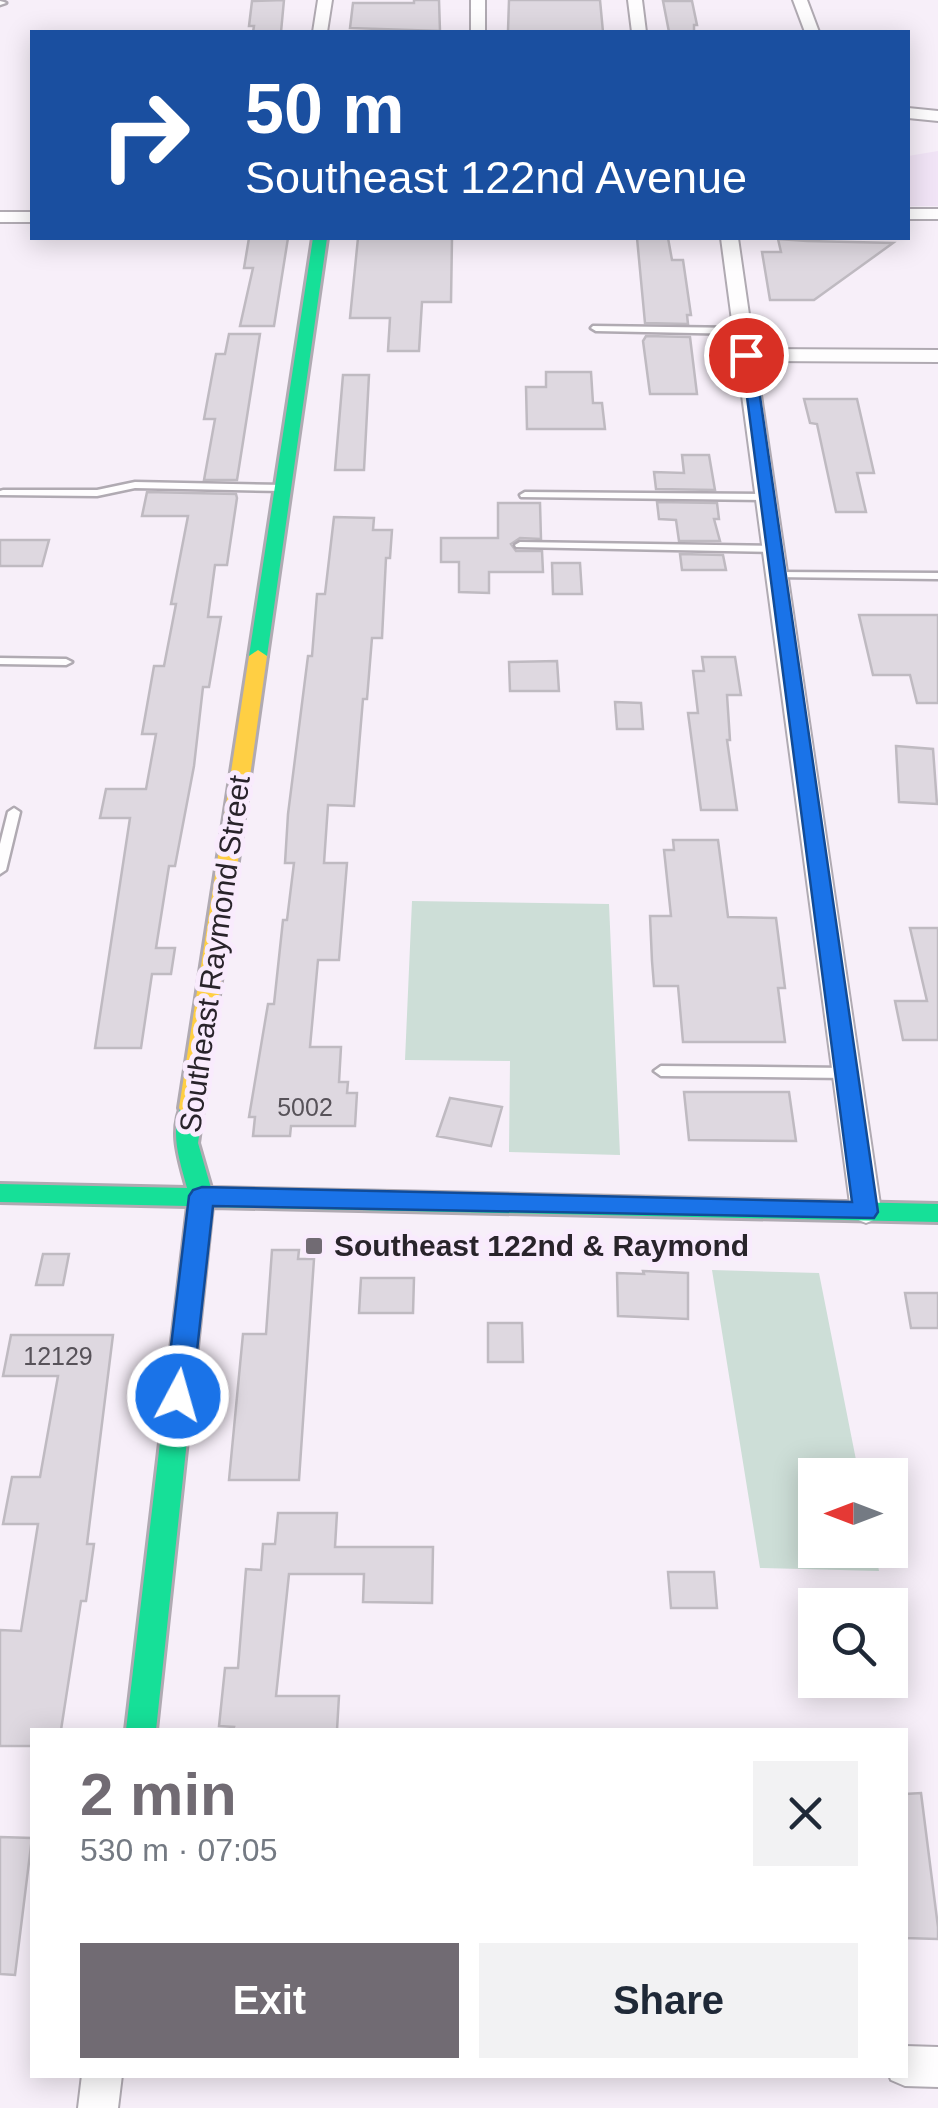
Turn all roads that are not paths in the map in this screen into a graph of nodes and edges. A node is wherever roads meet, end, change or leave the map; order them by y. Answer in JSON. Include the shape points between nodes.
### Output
{"nodes":[{"id":1,"x":325,"y":0,"type":"edge"},
{"id":2,"x":478,"y":0,"type":"edge"},
{"id":3,"x":635,"y":0,"type":"edge"},
{"id":4,"x":800,"y":0,"type":"edge"},
{"id":5,"x":320,"y":30,"type":"edge"},
{"id":6,"x":478,"y":30,"type":"edge"},
{"id":7,"x":639,"y":30,"type":"edge"},
{"id":8,"x":811,"y":30,"type":"edge"},
{"id":9,"x":910,"y":113,"type":"edge"},
{"id":10,"x":938,"y":116,"type":"edge"},
{"id":11,"x":910,"y":214,"type":"edge"},
{"id":12,"x":938,"y":214,"type":"edge"},
{"id":13,"x":30,"y":217,"type":"edge"},
{"id":14,"x":0,"y":218,"type":"edge"},
{"id":15,"x":320,"y":240,"type":"edge"},
{"id":16,"x":729,"y":240,"type":"edge"},
{"id":17,"x":596,"y":328,"type":"dead end"},
{"id":18,"x":743,"y":331,"type":"junction"},
{"id":19,"x":746,"y":355,"type":"junction"},
{"id":20,"x":938,"y":356,"type":"edge"},
{"id":21,"x":285,"y":488,"type":"junction"},
{"id":22,"x":3,"y":493,"type":"dead end"},
{"id":23,"x":526,"y":495,"type":"dead end"},
{"id":24,"x":766,"y":497,"type":"junction"},
{"id":25,"x":520,"y":545,"type":"dead end"},
{"id":26,"x":774,"y":549,"type":"junction"},
{"id":27,"x":777,"y":575,"type":"junction"},
{"id":28,"x":938,"y":576,"type":"edge"},
{"id":29,"x":0,"y":662,"type":"edge"},
{"id":30,"x":66,"y":662,"type":"dead end"},
{"id":31,"x":14,"y":812,"type":"dead end"},
{"id":32,"x":0,"y":870,"type":"edge"},
{"id":33,"x":660,"y":1071,"type":"dead end"},
{"id":34,"x":847,"y":1073,"type":"junction"},
{"id":35,"x":0,"y":1192,"type":"edge"},
{"id":36,"x":202,"y":1196,"type":"junction"},
{"id":37,"x":866,"y":1212,"type":"junction"},
{"id":38,"x":938,"y":1213,"type":"edge"},
{"id":39,"x":141,"y":1728,"type":"edge"},
{"id":40,"x":908,"y":2066,"type":"edge"},
{"id":41,"x":938,"y":2067,"type":"edge"},
{"id":42,"x":102,"y":2078,"type":"edge"},
{"id":43,"x":98,"y":2108,"type":"edge"}],
"edges":[{"from":1,"to":5,"type":"street"},
{"from":2,"to":6,"type":"street"},
{"from":3,"to":7,"type":"street"},
{"from":4,"to":8,"type":"street"},
{"from":9,"to":10,"type":"street"},
{"from":11,"to":12,"type":"street"},
{"from":13,"to":14,"type":"street"},
{"from":15,"to":21,"type":"street","name":"Southeast Raymond Street"},
{"from":16,"to":18,"type":"street"},
{"from":17,"to":18,"type":"lane"},
{"from":18,"to":19,"type":"street"},
{"from":19,"to":20,"type":"street"},
{"from":19,"to":24,"type":"street"},
{"from":21,"to":22,"type":"lane","via":[[135,485],[97,493]]},
{"from":21,"to":36,"type":"street","name":"Southeast Raymond Street","via":[[186,1143]]},
{"from":23,"to":24,"type":"lane"},
{"from":24,"to":26,"type":"street"},
{"from":25,"to":26,"type":"lane"},
{"from":26,"to":27,"type":"street"},
{"from":27,"to":28,"type":"lane"},
{"from":27,"to":34,"type":"street"},
{"from":29,"to":30,"type":"lane"},
{"from":31,"to":32,"type":"lane"},
{"from":33,"to":34,"type":"lane"},
{"from":34,"to":37,"type":"street"},
{"from":35,"to":36,"type":"street"},
{"from":36,"to":37,"type":"street"},
{"from":36,"to":39,"type":"street","name":"Southeast Raymond Street"},
{"from":37,"to":38,"type":"street"},
{"from":40,"to":41,"type":"street"},
{"from":42,"to":43,"type":"street"}]}
